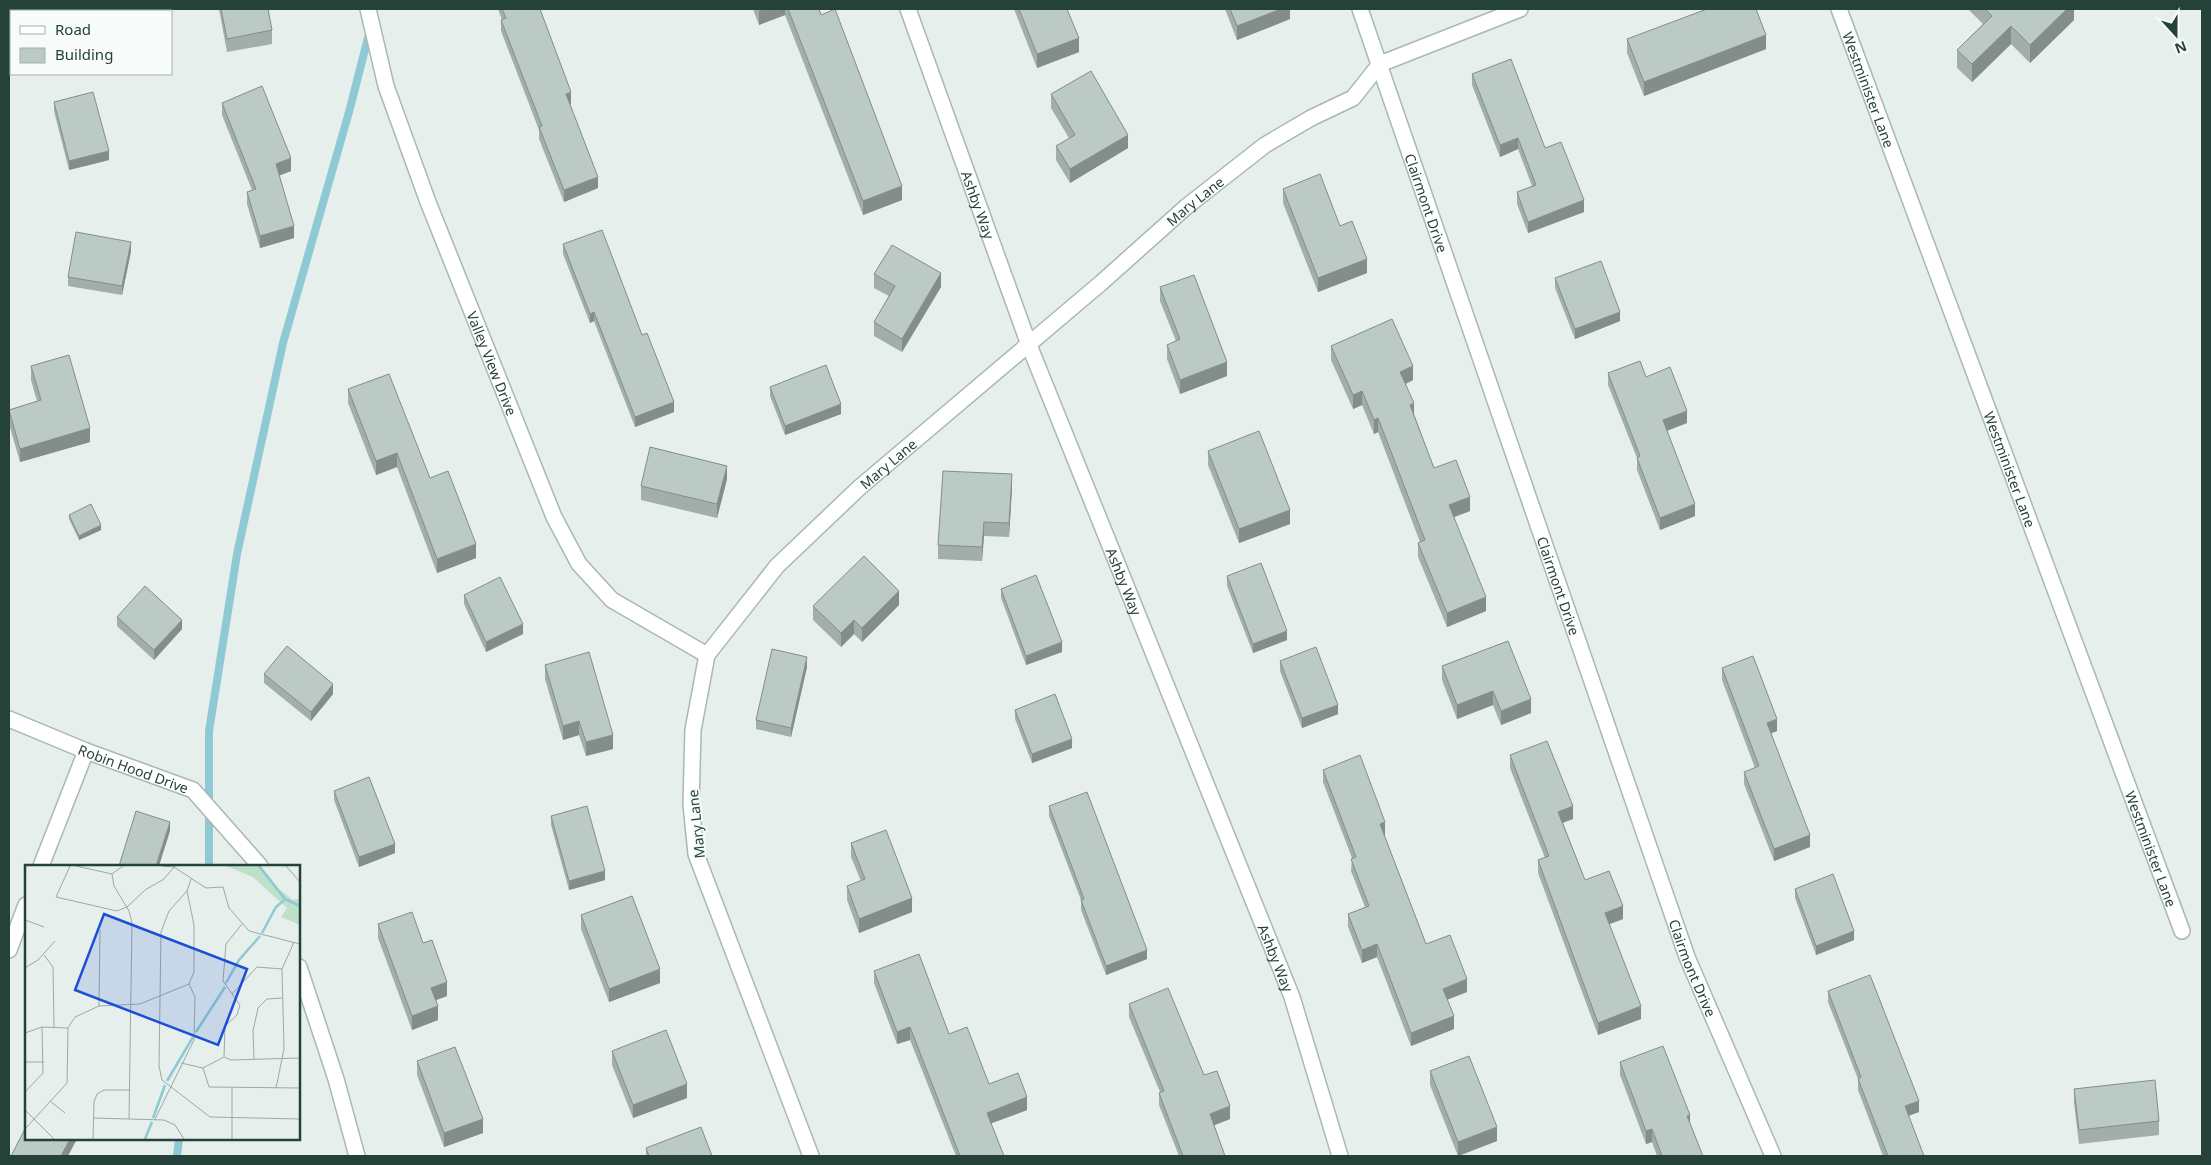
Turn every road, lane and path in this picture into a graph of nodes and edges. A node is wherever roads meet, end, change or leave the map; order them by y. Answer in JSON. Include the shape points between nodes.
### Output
{"nodes":[{"id":1,"x":368,"y":9,"type":"edge"},
{"id":2,"x":908,"y":9,"type":"edge"},
{"id":3,"x":1360,"y":9,"type":"edge"},
{"id":4,"x":1520,"y":9,"type":"edge"},
{"id":5,"x":1839,"y":9,"type":"edge"},
{"id":6,"x":1380,"y":64,"type":"junction"},
{"id":7,"x":1029,"y":345,"type":"junction"},
{"id":8,"x":707,"y":655,"type":"junction"},
{"id":9,"x":9,"y":719,"type":"edge"},
{"id":10,"x":86,"y":751,"type":"junction"},
{"id":11,"x":41,"y":865,"type":"edge"},
{"id":12,"x":259,"y":865,"type":"edge"},
{"id":13,"x":25,"y":908,"type":"edge"},
{"id":14,"x":2182,"y":931,"type":"dead end"},
{"id":15,"x":9,"y":950,"type":"edge"},
{"id":16,"x":300,"y":970,"type":"edge"},
{"id":17,"x":358,"y":1156,"type":"edge"},
{"id":18,"x":810,"y":1156,"type":"edge"},
{"id":19,"x":1340,"y":1156,"type":"edge"},
{"id":20,"x":1773,"y":1156,"type":"edge"}],
"edges":[{"from":1,"to":8,"type":"street","name":"Valley View Drive","via":[[386,86],[428,202],[554,517],[579,564],[612,600]]},
{"from":2,"to":7,"type":"street","name":"Ashby Way"},
{"from":3,"to":6,"type":"street","name":"Clairmont Drive"},
{"from":4,"to":6,"type":"street"},
{"from":5,"to":14,"type":"street","name":"Westminister Lane"},
{"from":6,"to":7,"type":"street","name":"Mary Lane","via":[[1353,98],[1265,145],[1186,207]]},
{"from":6,"to":20,"type":"street","name":"Clairmont Drive","via":[[1687,957]]},
{"from":7,"to":8,"type":"street","name":"Mary Lane","via":[[860,487],[777,566]]},
{"from":7,"to":19,"type":"street","name":"Ashby Way","via":[[1292,997]]},
{"from":8,"to":18,"type":"street","name":"Mary Lane","via":[[693,730],[691,804],[696,854]]},
{"from":9,"to":10,"type":"street","name":"Robin Hood Drive"},
{"from":10,"to":11,"type":"street"},
{"from":10,"to":12,"type":"street","name":"Robin Hood Drive","via":[[193,790]]},
{"from":13,"to":15,"type":"street"},
{"from":16,"to":17,"type":"street"}]}
